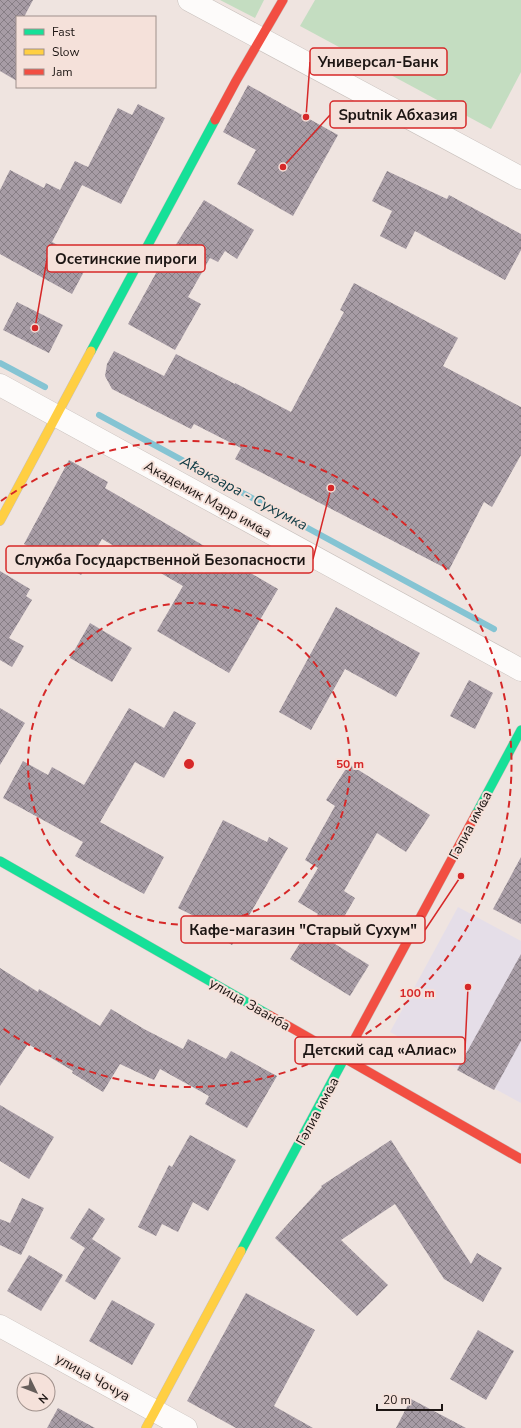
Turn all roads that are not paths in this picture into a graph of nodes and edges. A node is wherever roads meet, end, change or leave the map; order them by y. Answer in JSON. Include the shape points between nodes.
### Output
{"nodes":[{"id":1,"x":189,"y":0,"type":"edge"},
{"id":2,"x":282,"y":0,"type":"edge"},
{"id":3,"x":260,"y":39,"type":"junction"},
{"id":4,"x":521,"y":178,"type":"edge"},
{"id":5,"x":0,"y":385,"type":"edge"},
{"id":6,"x":57,"y":416,"type":"junction"},
{"id":7,"x":0,"y":521,"type":"edge"},
{"id":8,"x":521,"y":670,"type":"edge"},
{"id":9,"x":521,"y":730,"type":"edge"},
{"id":10,"x":0,"y":861,"type":"edge"},
{"id":11,"x":345,"y":1058,"type":"junction"},
{"id":12,"x":521,"y":1160,"type":"edge"},
{"id":13,"x":0,"y":1326,"type":"edge"},
{"id":14,"x":151,"y":1420,"type":"edge"},
{"id":15,"x":186,"y":1428,"type":"edge"}],
"edges":[{"from":1,"to":3,"type":"street"},
{"from":2,"to":3,"type":"main road"},
{"from":3,"to":4,"type":"street"},
{"from":3,"to":6,"type":"main road"},
{"from":5,"to":6,"type":"street","name":"Академик Марр имҩа"},
{"from":6,"to":7,"type":"main road"},
{"from":6,"to":8,"type":"street","name":"Академик Марр имҩа"},
{"from":9,"to":11,"type":"main road","name":"Гәлиа имҩа"},
{"from":10,"to":11,"type":"main road","name":"улица Званба"},
{"from":11,"to":12,"type":"main road","name":"улица Званба"},
{"from":11,"to":14,"type":"main road","name":"Гәлиа имҩа"},
{"from":13,"to":14,"type":"street","name":"улица Чочуа"},
{"from":14,"to":15,"type":"street","name":"улица Чочуа"}]}
